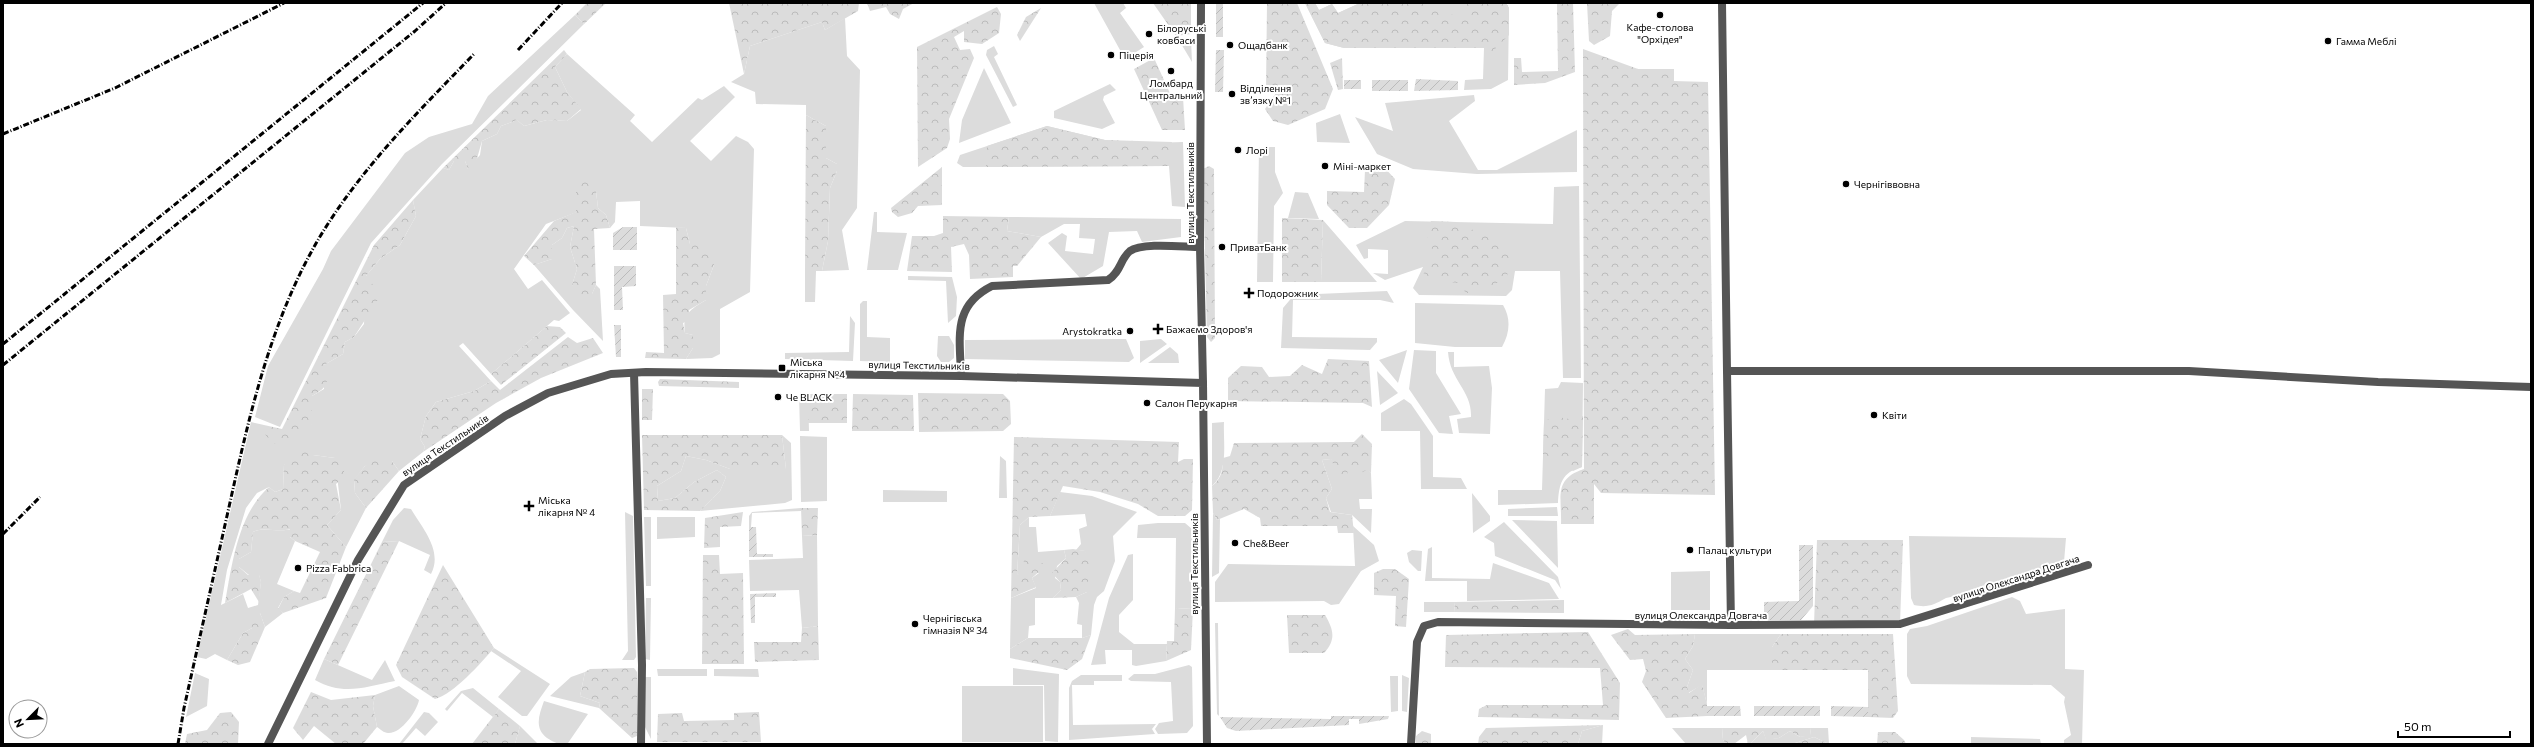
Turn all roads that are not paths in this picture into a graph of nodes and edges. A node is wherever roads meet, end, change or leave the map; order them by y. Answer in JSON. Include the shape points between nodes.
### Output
{"nodes":[{"id":1,"x":1201,"y":3,"type":"edge"},
{"id":2,"x":1722,"y":3,"type":"edge"},
{"id":3,"x":1200,"y":247,"type":"junction"},
{"id":4,"x":1727,"y":371,"type":"junction"},
{"id":5,"x":634,"y":373,"type":"junction"},
{"id":6,"x":961,"y":376,"type":"junction"},
{"id":7,"x":1203,"y":383,"type":"junction"},
{"id":8,"x":2531,"y":387,"type":"edge"},
{"id":9,"x":2088,"y":565,"type":"dead end"},
{"id":10,"x":1731,"y":625,"type":"junction"},
{"id":11,"x":268,"y":744,"type":"edge"},
{"id":12,"x":641,"y":744,"type":"edge"},
{"id":13,"x":1207,"y":744,"type":"edge"},
{"id":14,"x":1411,"y":744,"type":"edge"}],
"edges":[{"from":1,"to":3,"type":"street","name":"вулиця Текстильників"},
{"from":2,"to":4,"type":"street"},
{"from":3,"to":6,"type":"street","via":[[1141,247],[1130,251],[1118,274],[1108,280],[992,286],[977,294],[963,311]]},
{"from":3,"to":7,"type":"street","name":"вулиця Текстильників"},
{"from":4,"to":8,"type":"street","via":[[2189,371],[2378,382]]},
{"from":4,"to":10,"type":"street"},
{"from":5,"to":6,"type":"street","name":"вулиця Текстильників","via":[[723,371]]},
{"from":5,"to":11,"type":"street","name":"вулиця Текстильників","via":[[611,374],[548,394],[505,416],[404,485],[358,560]]},
{"from":5,"to":12,"type":"street","via":[[642,665]]},
{"from":6,"to":7,"type":"street","name":"вулиця Текстильників"},
{"from":7,"to":13,"type":"street","name":"вулиця Текстильників"},
{"from":9,"to":10,"type":"street","name":"вулиця Олександра Довгача","via":[[1900,624]]},
{"from":10,"to":14,"type":"street","name":"вулиця Олександра Довгача","via":[[1438,622],[1424,626],[1417,642]]}]}
